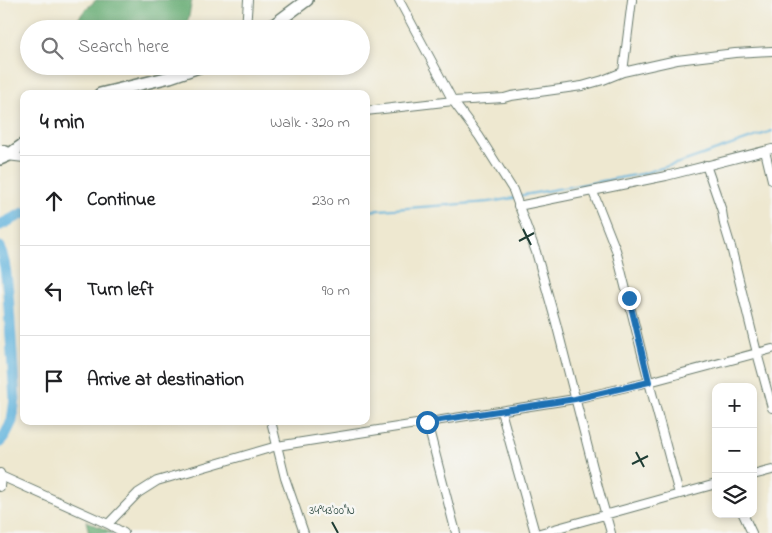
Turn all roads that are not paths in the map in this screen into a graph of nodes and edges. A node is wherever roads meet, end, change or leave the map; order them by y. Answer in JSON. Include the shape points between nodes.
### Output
{"nodes":[{"id":1,"x":248,"y":0,"type":"edge"},
{"id":2,"x":307,"y":0,"type":"edge"},
{"id":3,"x":399,"y":0,"type":"edge"},
{"id":4,"x":632,"y":0,"type":"edge"},
{"id":5,"x":247,"y":20,"type":"edge"},
{"id":6,"x":280,"y":20,"type":"edge"},
{"id":7,"x":772,"y":51,"type":"edge"},
{"id":8,"x":623,"y":72,"type":"junction"},
{"id":9,"x":176,"y":75,"type":"edge"},
{"id":10,"x":116,"y":90,"type":"edge"},
{"id":11,"x":453,"y":101,"type":"junction"},
{"id":12,"x":370,"y":111,"type":"edge"},
{"id":13,"x":20,"y":146,"type":"edge"},
{"id":14,"x":768,"y":150,"type":"edge"},
{"id":15,"x":5,"y":154,"type":"edge"},
{"id":16,"x":20,"y":157,"type":"edge"},
{"id":17,"x":706,"y":166,"type":"junction"},
{"id":18,"x":772,"y":180,"type":"edge"},
{"id":19,"x":593,"y":192,"type":"junction"},
{"id":20,"x":517,"y":201,"type":"junction"},
{"id":21,"x":772,"y":349,"type":"edge"},
{"id":22,"x":757,"y":353,"type":"junction"},
{"id":23,"x":649,"y":382,"type":"junction"},
{"id":24,"x":575,"y":399,"type":"junction"},
{"id":25,"x":772,"y":408,"type":"edge"},
{"id":26,"x":501,"y":411,"type":"junction"},
{"id":27,"x":427,"y":422,"type":"junction"},
{"id":28,"x":272,"y":425,"type":"edge"},
{"id":29,"x":277,"y":446,"type":"junction"},
{"id":30,"x":772,"y":470,"type":"edge"},
{"id":31,"x":757,"y":473,"type":"edge"},
{"id":32,"x":1,"y":474,"type":"edge"},
{"id":33,"x":712,"y":485,"type":"edge"},
{"id":34,"x":0,"y":487,"type":"edge"},
{"id":35,"x":680,"y":494,"type":"junction"},
{"id":36,"x":606,"y":514,"type":"junction"},
{"id":37,"x":745,"y":518,"type":"edge"},
{"id":38,"x":108,"y":524,"type":"junction"},
{"id":39,"x":124,"y":533,"type":"edge"},
{"id":40,"x":304,"y":533,"type":"edge"},
{"id":41,"x":456,"y":533,"type":"edge"},
{"id":42,"x":535,"y":533,"type":"edge"},
{"id":43,"x":540,"y":533,"type":"edge"},
{"id":44,"x":611,"y":533,"type":"edge"},
{"id":45,"x":752,"y":533,"type":"edge"}],
"edges":[{"from":1,"to":5,"type":"street"},
{"from":2,"to":6,"type":"main road"},
{"from":3,"to":11,"type":"street"},
{"from":4,"to":8,"type":"street"},
{"from":7,"to":8,"type":"street","via":[[677,60]]},
{"from":8,"to":11,"type":"street","via":[[582,86],[504,98]]},
{"from":9,"to":10,"type":"main road"},
{"from":11,"to":12,"type":"street"},
{"from":11,"to":20,"type":"street","via":[[479,136]]},
{"from":13,"to":15,"type":"main road"},
{"from":14,"to":17,"type":"street"},
{"from":14,"to":18,"type":"street"},
{"from":15,"to":16,"type":"street"},
{"from":17,"to":19,"type":"street"},
{"from":17,"to":22,"type":"street","via":[[722,211]]},
{"from":19,"to":20,"type":"street"},
{"from":19,"to":23,"type":"street","via":[[616,250]]},
{"from":20,"to":24,"type":"street","via":[[536,252]]},
{"from":21,"to":22,"type":"street"},
{"from":22,"to":23,"type":"street"},
{"from":22,"to":25,"type":"street"},
{"from":23,"to":24,"type":"street"},
{"from":23,"to":35,"type":"street"},
{"from":24,"to":26,"type":"street"},
{"from":24,"to":36,"type":"street"},
{"from":26,"to":27,"type":"street"},
{"from":26,"to":42,"type":"street"},
{"from":27,"to":29,"type":"street"},
{"from":27,"to":41,"type":"street"},
{"from":28,"to":29,"type":"street"},
{"from":29,"to":38,"type":"street","via":[[157,481],[138,493]]},
{"from":29,"to":40,"type":"street"},
{"from":30,"to":31,"type":"street"},
{"from":32,"to":34,"type":"street"},
{"from":32,"to":38,"type":"street"},
{"from":33,"to":35,"type":"street"},
{"from":35,"to":36,"type":"street"},
{"from":36,"to":43,"type":"street"},
{"from":36,"to":44,"type":"street"},
{"from":37,"to":45,"type":"street"},
{"from":38,"to":39,"type":"street"}]}
